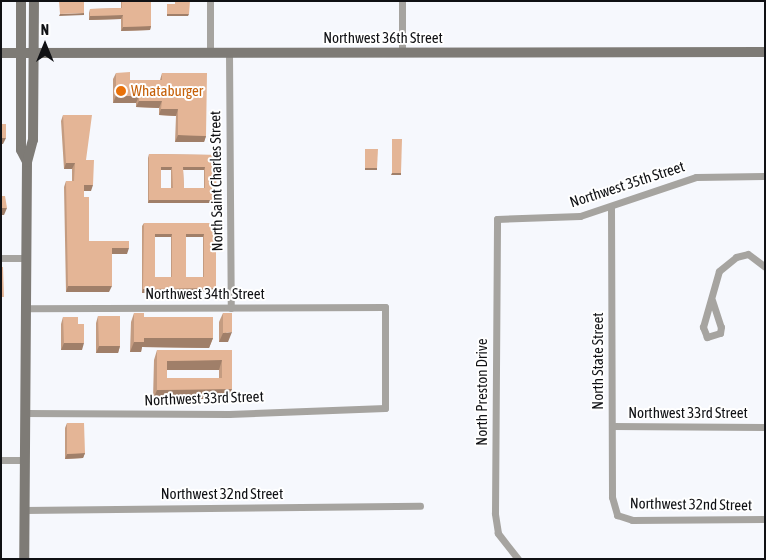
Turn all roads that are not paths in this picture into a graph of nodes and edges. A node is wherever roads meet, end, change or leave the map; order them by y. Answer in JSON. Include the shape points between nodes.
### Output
{"nodes":[{"id":1,"x":21,"y":1,"type":"edge"},
{"id":2,"x":34,"y":1,"type":"edge"},
{"id":3,"x":210,"y":1,"type":"edge"},
{"id":4,"x":402,"y":1,"type":"edge"},
{"id":5,"x":765,"y":52,"type":"edge"},
{"id":6,"x":1,"y":53,"type":"edge"},
{"id":7,"x":20,"y":53,"type":"junction"},
{"id":8,"x":34,"y":53,"type":"junction"},
{"id":9,"x":210,"y":53,"type":"junction"},
{"id":10,"x":229,"y":53,"type":"junction"},
{"id":11,"x":402,"y":53,"type":"junction"},
{"id":12,"x":26,"y":162,"type":"junction"},
{"id":13,"x":765,"y":176,"type":"edge"},
{"id":14,"x":611,"y":207,"type":"junction"},
{"id":15,"x":497,"y":219,"type":"joint"},
{"id":16,"x":1,"y":258,"type":"edge"},
{"id":17,"x":26,"y":258,"type":"junction"},
{"id":18,"x":765,"y":267,"type":"edge"},
{"id":19,"x":712,"y":300,"type":"junction"},
{"id":20,"x":25,"y":308,"type":"junction"},
{"id":21,"x":231,"y":308,"type":"junction"},
{"id":22,"x":385,"y":408,"type":"joint"},
{"id":23,"x":24,"y":413,"type":"junction"},
{"id":24,"x":612,"y":426,"type":"junction"},
{"id":25,"x":765,"y":426,"type":"edge"},
{"id":26,"x":1,"y":460,"type":"edge"},
{"id":27,"x":24,"y":460,"type":"junction"},
{"id":28,"x":420,"y":506,"type":"dead end"},
{"id":29,"x":24,"y":510,"type":"junction"},
{"id":30,"x":617,"y":514,"type":"joint"},
{"id":31,"x":765,"y":519,"type":"edge"},
{"id":32,"x":24,"y":559,"type":"edge"},
{"id":33,"x":518,"y":559,"type":"edge"}],
"edges":[{"from":1,"to":7,"type":"main road"},
{"from":2,"to":8,"type":"main road"},
{"from":3,"to":9,"type":"street"},
{"from":4,"to":11,"type":"street"},
{"from":5,"to":11,"type":"main road","name":"Northwest 36th Street"},
{"from":6,"to":7,"type":"main road","name":"Northwest 36th Street"},
{"from":7,"to":8,"type":"main road","name":"Northwest 36th Street"},
{"from":7,"to":12,"type":"main road","via":[[21,150]]},
{"from":8,"to":9,"type":"main road","name":"Northwest 36th Street"},
{"from":8,"to":12,"type":"main road","via":[[33,149]]},
{"from":9,"to":10,"type":"main road","name":"Northwest 36th Street"},
{"from":10,"to":11,"type":"main road","name":"Northwest 36th Street"},
{"from":10,"to":21,"type":"street","name":"North Saint Charles Street"},
{"from":12,"to":17,"type":"main road"},
{"from":13,"to":14,"type":"street","name":"Northwest 35th Street","via":[[696,176]]},
{"from":14,"to":15,"type":"street","name":"Northwest 35th Street","via":[[554,220]]},
{"from":14,"to":24,"type":"street","name":"North State Street"},
{"from":15,"to":33,"type":"street","name":"North Preston Drive","via":[[495,513],[498,533]]},
{"from":16,"to":17,"type":"street"},
{"from":17,"to":20,"type":"main road"},
{"from":18,"to":19,"type":"street","via":[[756,257],[736,257],[719,271]]},
{"from":19,"to":19,"type":"street","via":[[703,327],[707,337],[720,333],[721,327]]},
{"from":20,"to":21,"type":"street","name":"Northwest 34th Street"},
{"from":20,"to":23,"type":"main road"},
{"from":21,"to":22,"type":"street","name":"Northwest 34th Street","via":[[384,308]]},
{"from":22,"to":23,"type":"street","name":"Northwest 33rd Street","via":[[229,414]]},
{"from":23,"to":27,"type":"main road"},
{"from":24,"to":25,"type":"street","name":"Northwest 33rd Street"},
{"from":24,"to":30,"type":"street","name":"North State Street","via":[[612,497]]},
{"from":26,"to":27,"type":"street"},
{"from":27,"to":29,"type":"main road"},
{"from":28,"to":29,"type":"street","name":"Northwest 32nd Street"},
{"from":29,"to":32,"type":"main road"},
{"from":30,"to":31,"type":"street","name":"Northwest 32nd Street","via":[[632,520]]}]}
